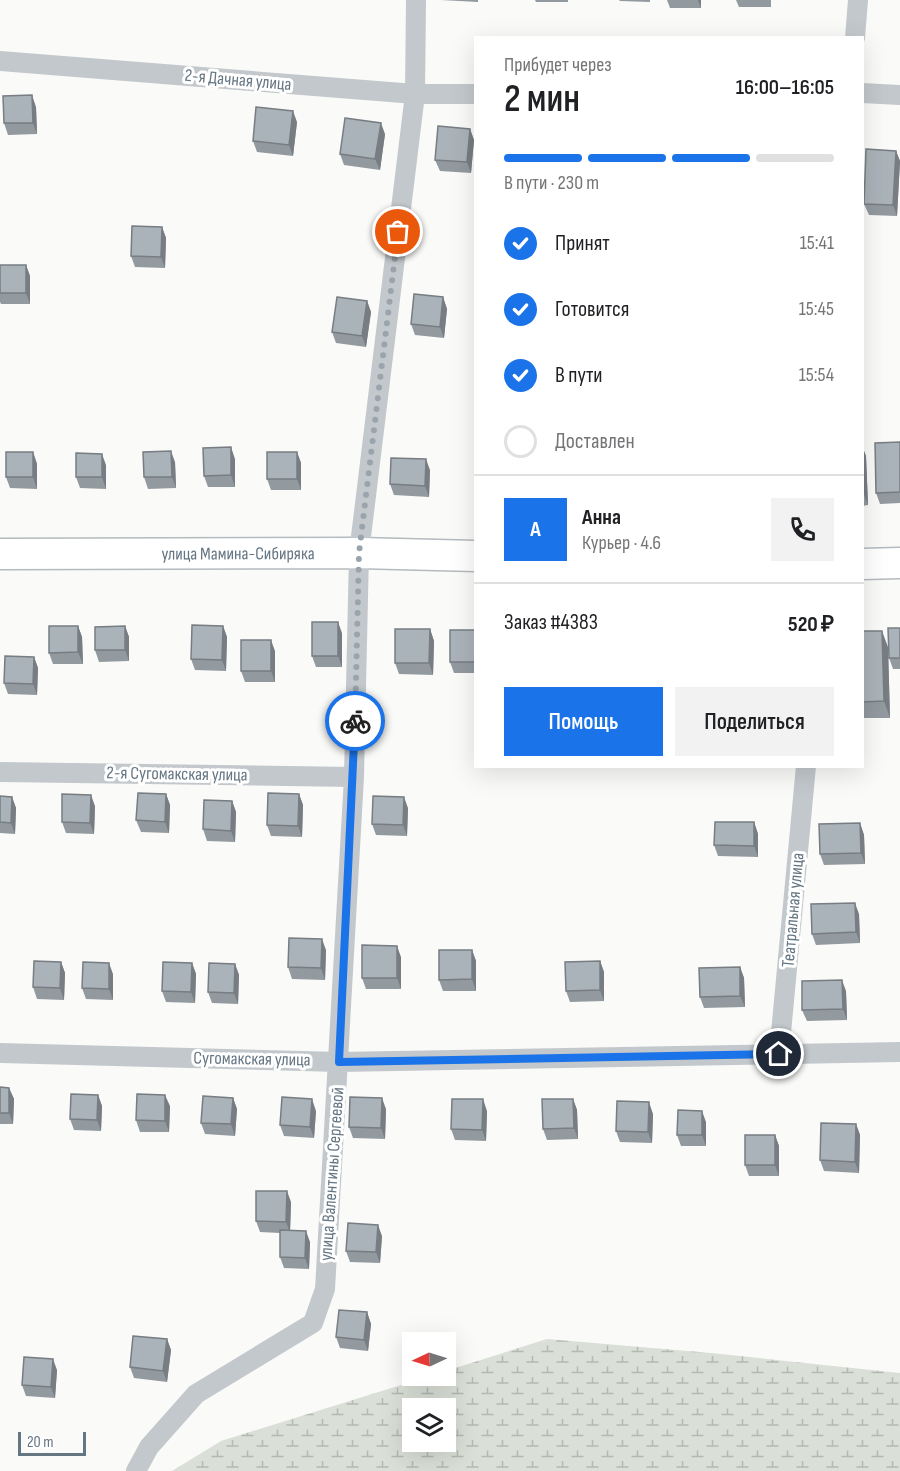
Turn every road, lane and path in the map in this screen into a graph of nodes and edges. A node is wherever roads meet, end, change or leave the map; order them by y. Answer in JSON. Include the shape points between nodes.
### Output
{"nodes":[{"id":1,"x":416,"y":0,"type":"edge"},
{"id":2,"x":858,"y":0,"type":"edge"},
{"id":3,"x":855,"y":36,"type":"edge"},
{"id":4,"x":0,"y":61,"type":"edge"},
{"id":5,"x":864,"y":93,"type":"edge"},
{"id":6,"x":415,"y":94,"type":"junction"},
{"id":7,"x":474,"y":94,"type":"edge"},
{"id":8,"x":900,"y":95,"type":"edge"},
{"id":9,"x":359,"y":553,"type":"junction"},
{"id":10,"x":0,"y":554,"type":"edge"},
{"id":11,"x":474,"y":556,"type":"edge"},
{"id":12,"x":900,"y":563,"type":"edge"},
{"id":13,"x":864,"y":564,"type":"edge"},
{"id":14,"x":806,"y":768,"type":"edge"},
{"id":15,"x":0,"y":772,"type":"edge"},
{"id":16,"x":354,"y":777,"type":"junction"},
{"id":17,"x":900,"y":1052,"type":"edge"},
{"id":18,"x":0,"y":1053,"type":"edge"},
{"id":19,"x":779,"y":1054,"type":"junction"},
{"id":20,"x":339,"y":1062,"type":"junction"},
{"id":21,"x":136,"y":1471,"type":"edge"}],
"edges":[{"from":1,"to":6,"type":"street","name":"улица Валентины Сергеевой"},
{"from":2,"to":3,"type":"street"},
{"from":4,"to":6,"type":"street","name":"2-я Дачная улица"},
{"from":5,"to":8,"type":"street"},
{"from":6,"to":7,"type":"street","name":"2-я Дачная улица"},
{"from":6,"to":9,"type":"street","name":"улица Валентины Сергеевой"},
{"from":9,"to":10,"type":"main road","name":"улица Мамина-Сибиряка"},
{"from":9,"to":11,"type":"main road","name":"улица Мамина-Сибиряка"},
{"from":9,"to":16,"type":"street","name":"улица Валентины Сергеевой"},
{"from":12,"to":13,"type":"main road"},
{"from":14,"to":19,"type":"street","name":"Театральная улица"},
{"from":15,"to":16,"type":"street","name":"2-я Сугомакская улица"},
{"from":16,"to":20,"type":"street","name":"улица Валентины Сергеевой"},
{"from":17,"to":19,"type":"street","name":"Сугомакская улица"},
{"from":18,"to":20,"type":"street","name":"Сугомакская улица"},
{"from":19,"to":20,"type":"street","name":"Сугомакская улица"},
{"from":20,"to":21,"type":"street","name":"улица Валентины Сергеевой","via":[[325,1289],[313,1323],[196,1394],[149,1447]]}]}
